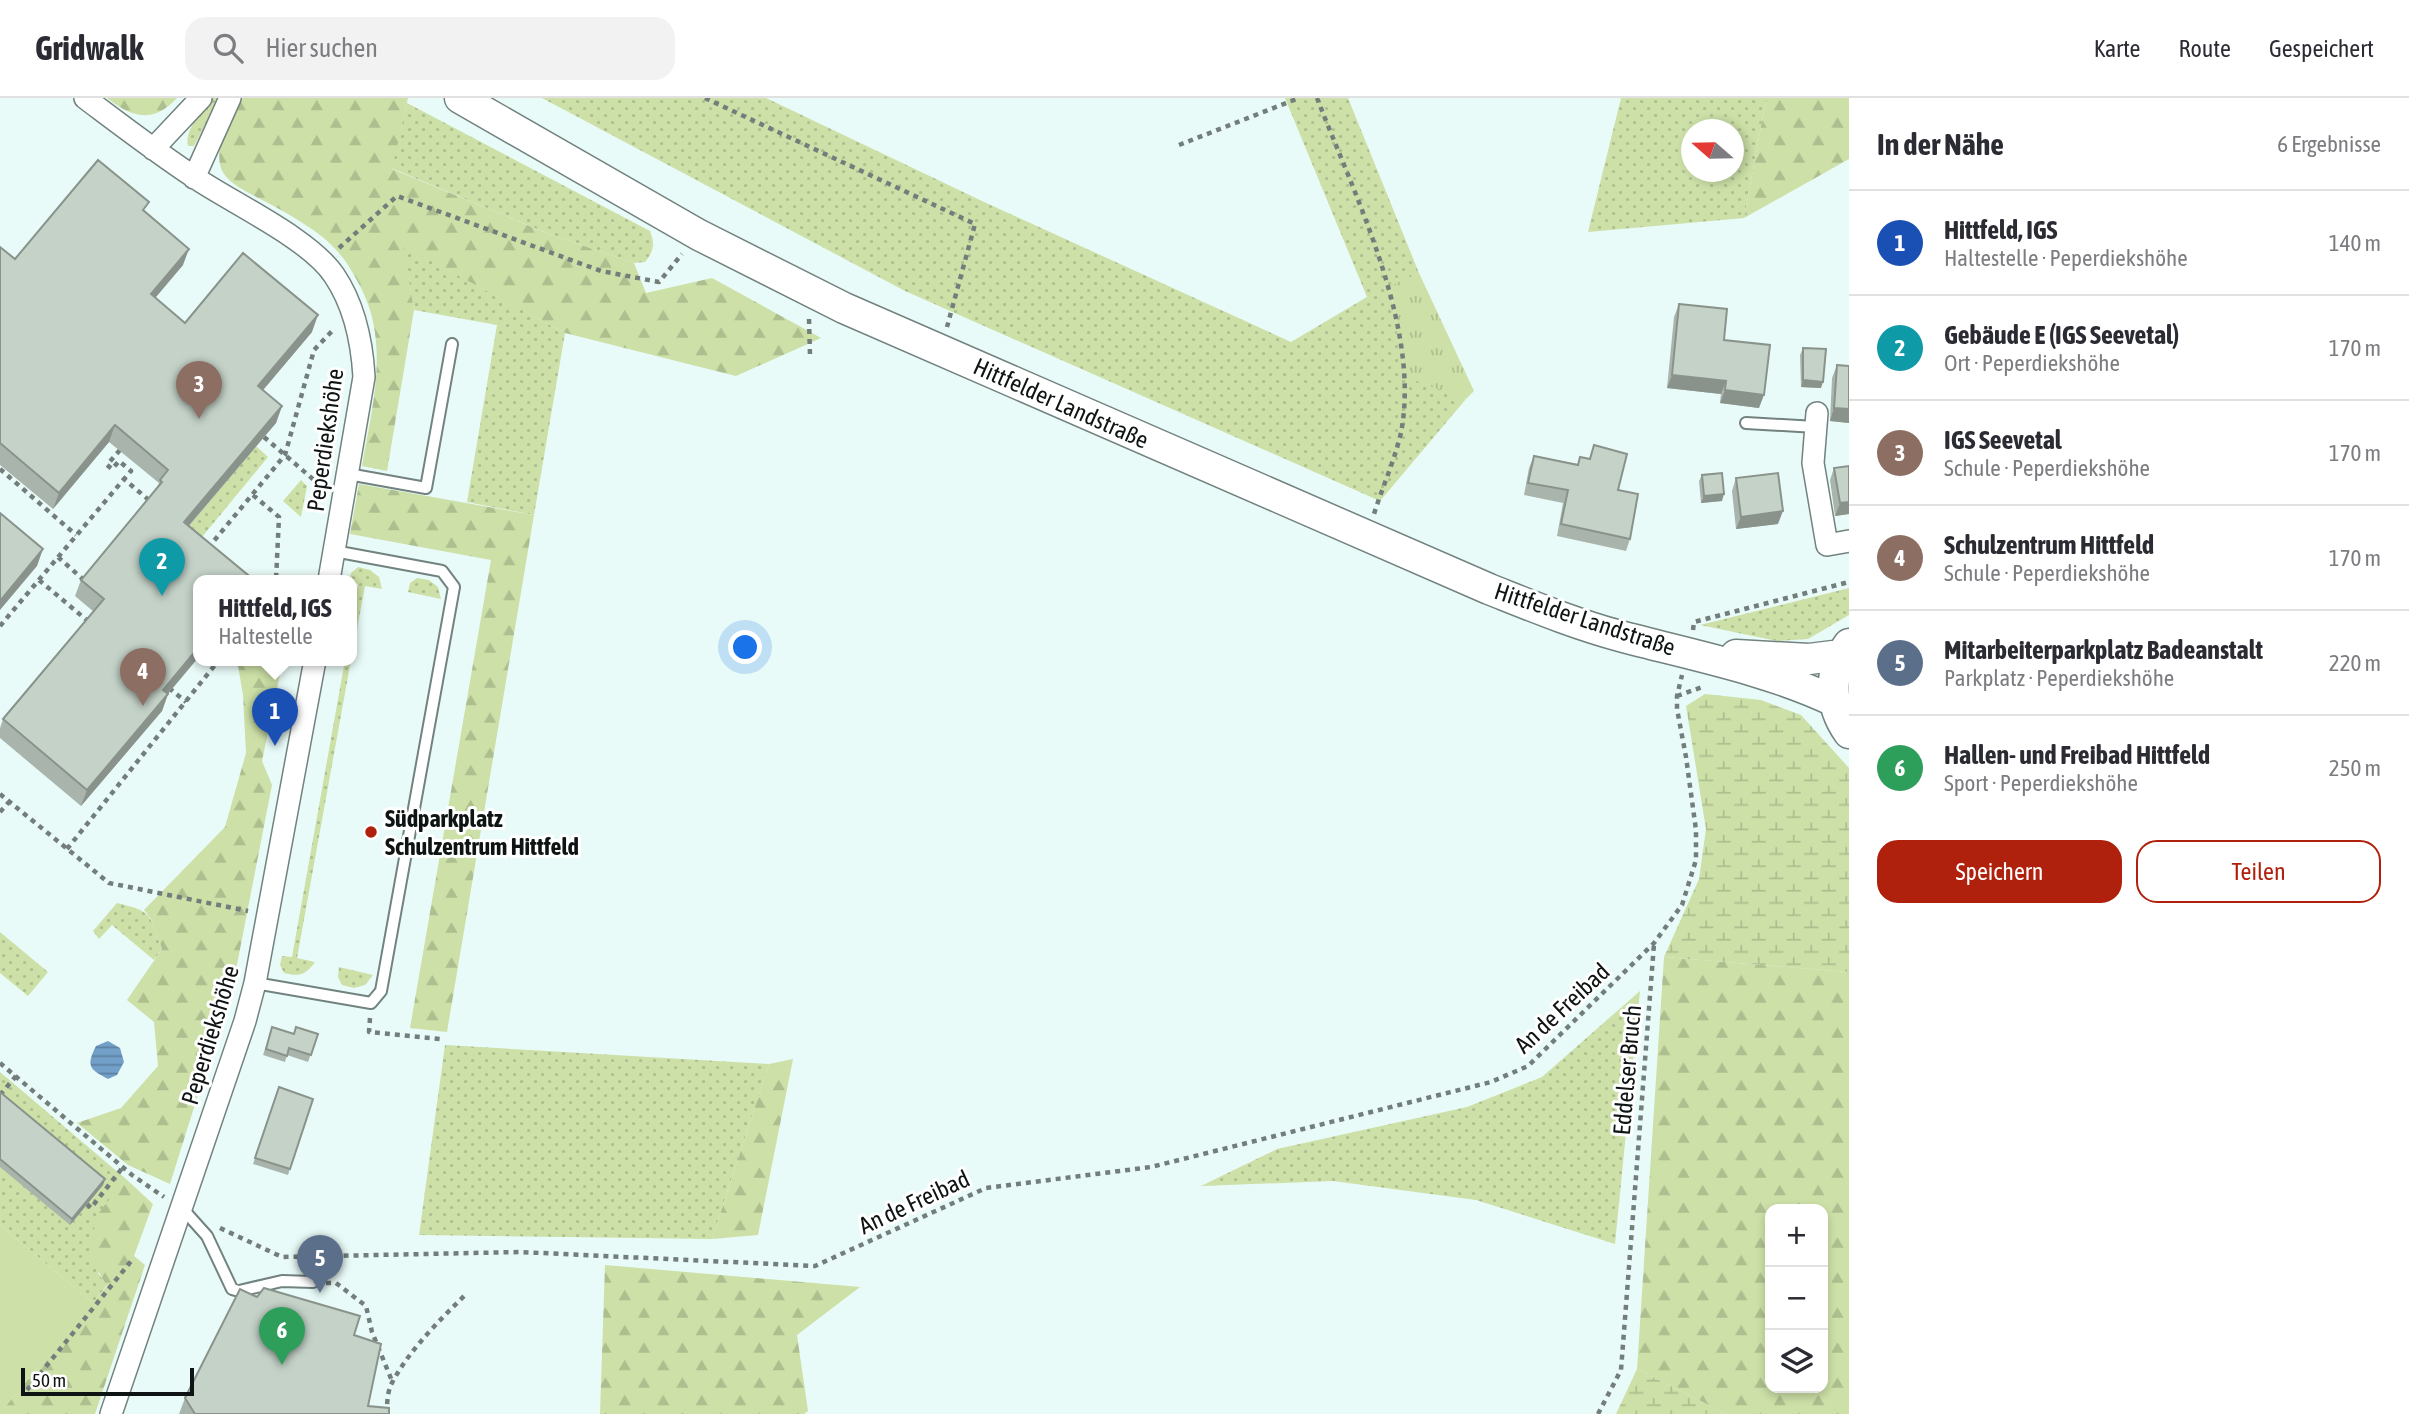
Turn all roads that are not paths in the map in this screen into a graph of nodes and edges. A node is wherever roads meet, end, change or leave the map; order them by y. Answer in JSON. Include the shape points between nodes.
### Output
{"nodes":[{"id":1,"x":85,"y":98,"type":"edge"},
{"id":2,"x":201,"y":98,"type":"edge"},
{"id":3,"x":230,"y":98,"type":"edge"},
{"id":4,"x":460,"y":98,"type":"edge"},
{"id":5,"x":153,"y":149,"type":"junction"},
{"id":6,"x":194,"y":178,"type":"junction"},
{"id":7,"x":452,"y":344,"type":"dead end"},
{"id":8,"x":1816,"y":420,"type":"joint"},
{"id":9,"x":1746,"y":423,"type":"dead end"},
{"id":10,"x":348,"y":474,"type":"junction"},
{"id":11,"x":1849,"y":541,"type":"edge"},
{"id":12,"x":334,"y":551,"type":"junction"},
{"id":13,"x":330,"y":575,"type":"edge"},
{"id":14,"x":1690,"y":641,"type":"junction"},
{"id":15,"x":1845,"y":649,"type":"edge"},
{"id":16,"x":314,"y":666,"type":"edge"},
{"id":17,"x":1833,"y":701,"type":"junction"},
{"id":18,"x":1849,"y":733,"type":"edge"},
{"id":19,"x":256,"y":983,"type":"junction"},
{"id":20,"x":181,"y":1207,"type":"junction"},
{"id":21,"x":313,"y":1282,"type":"dead end"},
{"id":22,"x":111,"y":1414,"type":"edge"}],
"edges":[{"from":1,"to":5,"type":"street","name":"Peperdiekshöhe"},
{"from":2,"to":5,"type":"street"},
{"from":3,"to":6,"type":"street"},
{"from":4,"to":14,"type":"main road","name":"Hittfelder Landstraße","via":[[699,235],[844,308],[1489,589],[1617,635]]},
{"from":5,"to":6,"type":"street","name":"Peperdiekshöhe"},
{"from":6,"to":10,"type":"street","name":"Peperdiekshöhe","via":[[302,244],[335,276],[362,343],[364,377]]},
{"from":7,"to":10,"type":"lane","via":[[426,488]]},
{"from":8,"to":9,"type":"lane"},
{"from":8,"to":11,"type":"street","via":[[1813,463],[1827,545]]},
{"from":10,"to":12,"type":"street","name":"Peperdiekshöhe"},
{"from":12,"to":13,"type":"street","name":"Peperdiekshöhe"},
{"from":12,"to":19,"type":"lane","via":[[442,571],[454,587],[381,991],[371,1003]]},
{"from":14,"to":15,"type":"main road","name":"Hittfelder Landstraße","via":[[1809,659]]},
{"from":14,"to":17,"type":"main road","name":"Hittfelder Landstraße"},
{"from":15,"to":17,"type":"main road","via":[[1833,677]]},
{"from":16,"to":19,"type":"street","name":"Peperdiekshöhe"},
{"from":17,"to":18,"type":"main road"},
{"from":19,"to":20,"type":"street","name":"Peperdiekshöhe"},
{"from":20,"to":21,"type":"lane","via":[[207,1236],[232,1289],[282,1281]]},
{"from":20,"to":22,"type":"street","name":"Peperdiekshöhe"}]}
